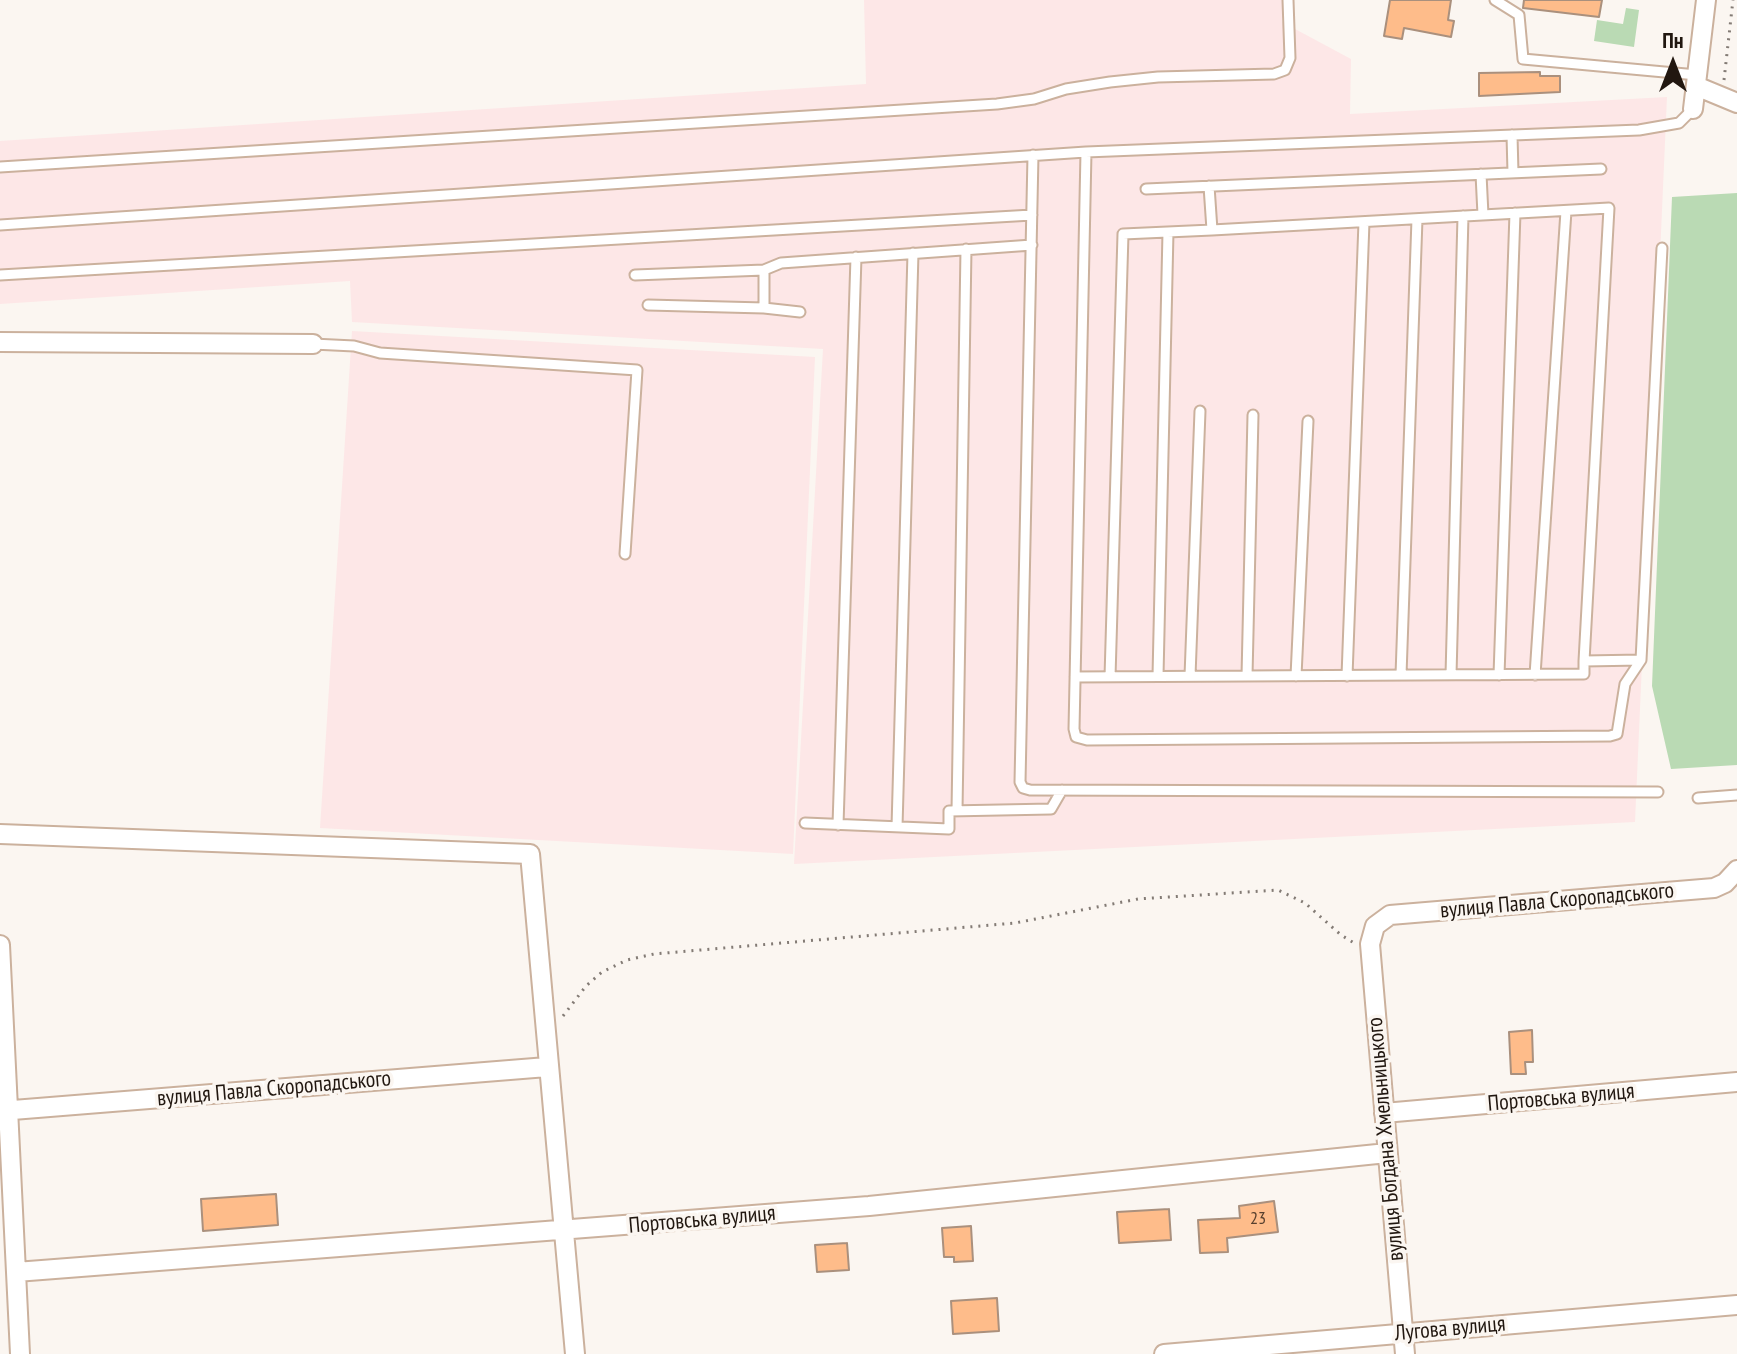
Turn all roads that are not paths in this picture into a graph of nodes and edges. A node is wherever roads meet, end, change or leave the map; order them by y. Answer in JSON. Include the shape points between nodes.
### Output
{"nodes":[{"id":1,"x":1288,"y":0,"type":"edge"},
{"id":2,"x":1495,"y":0,"type":"edge"},
{"id":3,"x":1706,"y":0,"type":"edge"},
{"id":4,"x":1696,"y":81,"type":"junction"},
{"id":5,"x":1730,"y":98,"type":"edge"},
{"id":6,"x":1693,"y":109,"type":"joint"},
{"id":7,"x":1512,"y":135,"type":"junction"},
{"id":8,"x":1086,"y":152,"type":"junction"},
{"id":9,"x":1033,"y":155,"type":"junction"},
{"id":10,"x":0,"y":167,"type":"edge"},
{"id":11,"x":1601,"y":169,"type":"dead end"},
{"id":12,"x":1513,"y":173,"type":"junction"},
{"id":13,"x":1481,"y":174,"type":"junction"},
{"id":14,"x":1209,"y":186,"type":"junction"},
{"id":15,"x":1146,"y":189,"type":"dead end"},
{"id":16,"x":1566,"y":211,"type":"junction"},
{"id":17,"x":1515,"y":213,"type":"junction"},
{"id":18,"x":1032,"y":215,"type":"junction"},
{"id":19,"x":1483,"y":215,"type":"junction"},
{"id":20,"x":1463,"y":216,"type":"junction"},
{"id":21,"x":1417,"y":219,"type":"junction"},
{"id":22,"x":1364,"y":222,"type":"junction"},
{"id":23,"x":0,"y":225,"type":"edge"},
{"id":24,"x":1212,"y":230,"type":"junction"},
{"id":25,"x":1168,"y":232,"type":"junction"},
{"id":26,"x":1032,"y":245,"type":"junction"},
{"id":27,"x":1662,"y":248,"type":"dead end"},
{"id":28,"x":966,"y":249,"type":"junction"},
{"id":29,"x":913,"y":253,"type":"junction"},
{"id":30,"x":856,"y":257,"type":"junction"},
{"id":31,"x":764,"y":270,"type":"junction"},
{"id":32,"x":0,"y":275,"type":"edge"},
{"id":33,"x":635,"y":275,"type":"dead end"},
{"id":34,"x":648,"y":305,"type":"dead end"},
{"id":35,"x":764,"y":308,"type":"junction"},
{"id":36,"x":800,"y":312,"type":"dead end"},
{"id":37,"x":0,"y":342,"type":"edge"},
{"id":38,"x":313,"y":344,"type":"joint"},
{"id":39,"x":1200,"y":411,"type":"dead end"},
{"id":40,"x":1253,"y":415,"type":"dead end"},
{"id":41,"x":1308,"y":421,"type":"dead end"},
{"id":42,"x":625,"y":554,"type":"dead end"},
{"id":43,"x":1641,"y":660,"type":"junction"},
{"id":44,"x":1584,"y":661,"type":"junction"},
{"id":45,"x":1401,"y":675,"type":"junction"},
{"id":46,"x":1451,"y":675,"type":"junction"},
{"id":47,"x":1499,"y":675,"type":"junction"},
{"id":48,"x":1535,"y":675,"type":"junction"},
{"id":49,"x":1158,"y":676,"type":"junction"},
{"id":50,"x":1190,"y":676,"type":"junction"},
{"id":51,"x":1247,"y":676,"type":"junction"},
{"id":52,"x":1296,"y":676,"type":"junction"},
{"id":53,"x":1347,"y":676,"type":"junction"},
{"id":54,"x":1075,"y":677,"type":"junction"},
{"id":55,"x":1110,"y":677,"type":"junction"},
{"id":56,"x":1062,"y":790,"type":"junction"},
{"id":57,"x":1658,"y":792,"type":"dead end"},
{"id":58,"x":1737,"y":795,"type":"edge"},
{"id":59,"x":1698,"y":798,"type":"dead end"},
{"id":60,"x":957,"y":811,"type":"junction"},
{"id":61,"x":805,"y":823,"type":"dead end"},
{"id":62,"x":838,"y":825,"type":"junction"},
{"id":63,"x":897,"y":827,"type":"junction"},
{"id":64,"x":0,"y":834,"type":"edge"},
{"id":65,"x":1737,"y":870,"type":"edge"},
{"id":66,"x":1372,"y":935,"type":"joint"},
{"id":67,"x":0,"y":945,"type":"edge"},
{"id":68,"x":547,"y":1067,"type":"junction"},
{"id":69,"x":1737,"y":1082,"type":"edge"},
{"id":70,"x":4,"y":1111,"type":"edge"},
{"id":71,"x":1384,"y":1113,"type":"junction"},
{"id":72,"x":1387,"y":1153,"type":"junction"},
{"id":73,"x":564,"y":1231,"type":"junction"},
{"id":74,"x":11,"y":1264,"type":"edge"},
{"id":75,"x":1737,"y":1305,"type":"edge"},
{"id":76,"x":1403,"y":1332,"type":"junction"},
{"id":77,"x":20,"y":1354,"type":"edge"},
{"id":78,"x":575,"y":1354,"type":"edge"},
{"id":79,"x":1164,"y":1354,"type":"edge"},
{"id":80,"x":1405,"y":1354,"type":"edge"}],
"edges":[{"from":1,"to":10,"type":"lane","via":[[1290,58],[1285,70],[1274,74],[1110,82],[997,104]]},
{"from":2,"to":4,"type":"lane","via":[[1519,15],[1523,59]]},
{"from":3,"to":4,"type":"street"},
{"from":4,"to":5,"type":"street"},
{"from":4,"to":6,"type":"street"},
{"from":6,"to":7,"type":"lane","via":[[1679,123],[1639,130]]},
{"from":7,"to":8,"type":"lane"},
{"from":7,"to":12,"type":"lane"},
{"from":8,"to":9,"type":"lane"},
{"from":8,"to":54,"type":"lane"},
{"from":9,"to":18,"type":"lane"},
{"from":9,"to":23,"type":"lane"},
{"from":11,"to":12,"type":"lane"},
{"from":12,"to":13,"type":"lane"},
{"from":13,"to":14,"type":"lane"},
{"from":13,"to":19,"type":"lane"},
{"from":14,"to":15,"type":"lane"},
{"from":14,"to":24,"type":"lane"},
{"from":16,"to":17,"type":"lane"},
{"from":16,"to":44,"type":"lane","via":[[1609,208]]},
{"from":16,"to":48,"type":"lane"},
{"from":17,"to":19,"type":"lane"},
{"from":17,"to":47,"type":"lane"},
{"from":18,"to":26,"type":"lane"},
{"from":18,"to":32,"type":"lane"},
{"from":19,"to":20,"type":"lane"},
{"from":20,"to":21,"type":"lane"},
{"from":20,"to":46,"type":"lane"},
{"from":21,"to":22,"type":"lane"},
{"from":21,"to":45,"type":"lane"},
{"from":22,"to":24,"type":"lane"},
{"from":22,"to":53,"type":"lane"},
{"from":24,"to":25,"type":"lane"},
{"from":25,"to":49,"type":"lane"},
{"from":25,"to":55,"type":"lane","via":[[1123,234]]},
{"from":26,"to":28,"type":"lane"},
{"from":26,"to":56,"type":"lane","via":[[1020,782],[1030,790]]},
{"from":27,"to":43,"type":"lane"},
{"from":28,"to":29,"type":"lane"},
{"from":28,"to":60,"type":"lane"},
{"from":29,"to":30,"type":"lane"},
{"from":29,"to":63,"type":"lane"},
{"from":30,"to":31,"type":"lane","via":[[781,263]]},
{"from":30,"to":62,"type":"lane"},
{"from":31,"to":33,"type":"lane"},
{"from":31,"to":35,"type":"lane"},
{"from":34,"to":35,"type":"lane"},
{"from":35,"to":36,"type":"lane"},
{"from":37,"to":38,"type":"street"},
{"from":38,"to":42,"type":"lane","via":[[637,370]]},
{"from":39,"to":50,"type":"lane"},
{"from":40,"to":51,"type":"lane"},
{"from":41,"to":52,"type":"lane"},
{"from":43,"to":44,"type":"lane"},
{"from":43,"to":54,"type":"lane","via":[[1625,684],[1617,734],[1610,736],[1087,740],[1076,737]]},
{"from":44,"to":48,"type":"lane","via":[[1584,674]]},
{"from":45,"to":46,"type":"lane"},
{"from":45,"to":53,"type":"lane"},
{"from":46,"to":47,"type":"lane"},
{"from":47,"to":48,"type":"lane"},
{"from":49,"to":50,"type":"lane"},
{"from":49,"to":55,"type":"lane"},
{"from":50,"to":51,"type":"lane"},
{"from":51,"to":52,"type":"lane"},
{"from":52,"to":53,"type":"lane"},
{"from":54,"to":55,"type":"lane"},
{"from":56,"to":57,"type":"lane"},
{"from":56,"to":60,"type":"lane","via":[[1051,809]]},
{"from":58,"to":59,"type":"lane"},
{"from":60,"to":63,"type":"lane","via":[[949,811],[949,829]]},
{"from":61,"to":62,"type":"lane"},
{"from":62,"to":63,"type":"lane"},
{"from":64,"to":68,"type":"street","via":[[530,854]]},
{"from":65,"to":66,"type":"street","name":"вулиця Павла Скоропадського","via":[[1714,888],[1390,915]]},
{"from":66,"to":71,"type":"street","name":"вулиця Богдана Хмельницького"},
{"from":67,"to":70,"type":"street"},
{"from":68,"to":70,"type":"street","name":"вулиця Павла Скоропадського"},
{"from":68,"to":73,"type":"street"},
{"from":69,"to":71,"type":"street","name":"Портовська вулиця"},
{"from":70,"to":74,"type":"street"},
{"from":71,"to":72,"type":"street","name":"вулиця Богдана Хмельницького"},
{"from":72,"to":73,"type":"street","name":"Портовська вулиця"},
{"from":72,"to":76,"type":"street","name":"вулиця Богдана Хмельницького"},
{"from":73,"to":74,"type":"street","name":"Портовська вулиця"},
{"from":73,"to":78,"type":"street"},
{"from":74,"to":77,"type":"street"},
{"from":75,"to":76,"type":"street","name":"Лугова вулиця"},
{"from":76,"to":79,"type":"street","name":"Лугова вулиця"},
{"from":76,"to":80,"type":"street","name":"вулиця Богдана Хмельницького"}]}
